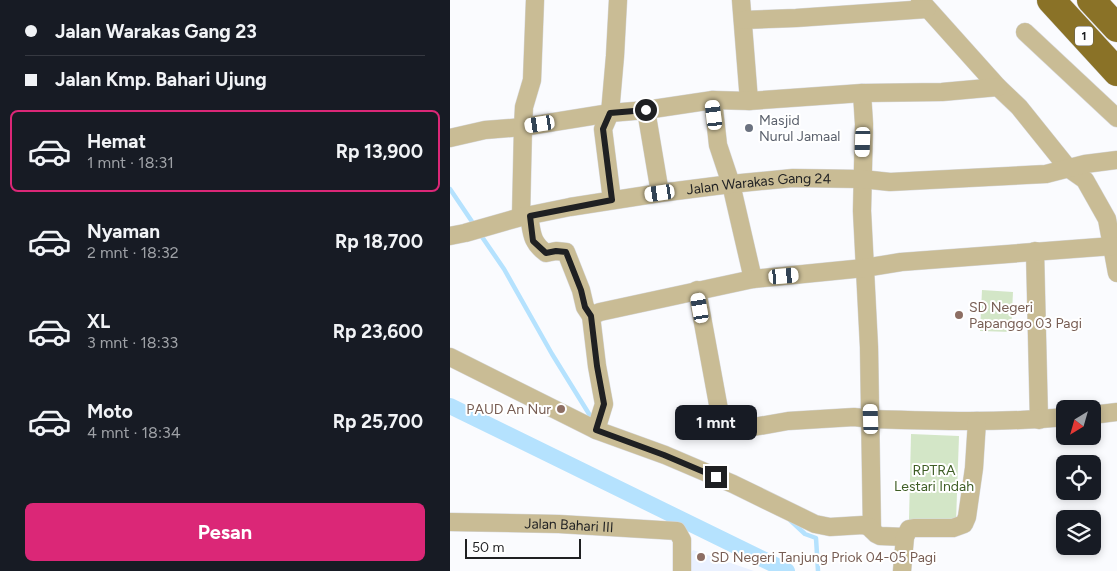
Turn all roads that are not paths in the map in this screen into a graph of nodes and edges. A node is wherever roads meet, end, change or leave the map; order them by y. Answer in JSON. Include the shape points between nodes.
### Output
{"nodes":[{"id":1,"x":535,"y":0,"type":"edge"},
{"id":2,"x":618,"y":0,"type":"edge"},
{"id":3,"x":741,"y":0,"type":"edge"},
{"id":4,"x":1051,"y":0,"type":"edge"},
{"id":5,"x":1091,"y":0,"type":"edge"},
{"id":6,"x":1114,"y":0,"type":"edge"},
{"id":7,"x":1117,"y":4,"type":"edge"},
{"id":8,"x":923,"y":5,"type":"edge"},
{"id":9,"x":743,"y":20,"type":"junction"},
{"id":10,"x":1117,"y":28,"type":"edge"},
{"id":11,"x":1025,"y":32,"type":"dead end"},
{"id":12,"x":1117,"y":72,"type":"edge"},
{"id":13,"x":998,"y":87,"type":"junction"},
{"id":14,"x":862,"y":93,"type":"junction"},
{"id":15,"x":712,"y":100,"type":"junction"},
{"id":16,"x":749,"y":101,"type":"junction"},
{"id":17,"x":646,"y":110,"type":"junction"},
{"id":18,"x":610,"y":113,"type":"junction"},
{"id":19,"x":1117,"y":118,"type":"edge"},
{"id":20,"x":523,"y":127,"type":"junction"},
{"id":21,"x":450,"y":138,"type":"edge"},
{"id":22,"x":1117,"y":160,"type":"edge"},
{"id":23,"x":1068,"y":168,"type":"junction"},
{"id":24,"x":862,"y":179,"type":"junction"},
{"id":25,"x":731,"y":184,"type":"junction"},
{"id":26,"x":660,"y":193,"type":"junction"},
{"id":27,"x":612,"y":200,"type":"junction"},
{"id":28,"x":525,"y":216,"type":"junction"},
{"id":29,"x":458,"y":235,"type":"edge"},
{"id":30,"x":1114,"y":246,"type":"junction"},
{"id":31,"x":1035,"y":251,"type":"junction"},
{"id":32,"x":864,"y":268,"type":"junction"},
{"id":33,"x":1117,"y":273,"type":"edge"},
{"id":34,"x":753,"y":279,"type":"junction"},
{"id":35,"x":697,"y":290,"type":"junction"},
{"id":36,"x":591,"y":316,"type":"junction"},
{"id":37,"x":450,"y":357,"type":"edge"},
{"id":38,"x":1117,"y":412,"type":"edge"},
{"id":39,"x":1101,"y":413,"type":"edge"},
{"id":40,"x":1056,"y":418,"type":"edge"},
{"id":41,"x":871,"y":419,"type":"junction"},
{"id":42,"x":1039,"y":420,"type":"junction"},
{"id":43,"x":977,"y":421,"type":"junction"},
{"id":44,"x":597,"y":426,"type":"junction"},
{"id":45,"x":450,"y":522,"type":"edge"},
{"id":46,"x":872,"y":530,"type":"junction"},
{"id":47,"x":905,"y":537,"type":"junction"},
{"id":48,"x":682,"y":571,"type":"edge"},
{"id":49,"x":902,"y":571,"type":"edge"}],
"edges":[{"from":1,"to":20,"type":"street","via":[[532,80],[524,107]]},
{"from":2,"to":18,"type":"street"},
{"from":3,"to":9,"type":"street"},
{"from":4,"to":12,"type":"highway","number":"1"},
{"from":5,"to":10,"type":"highway","number":"1"},
{"from":6,"to":7,"type":"highway"},
{"from":8,"to":9,"type":"street"},
{"from":8,"to":13,"type":"street"},
{"from":9,"to":16,"type":"street"},
{"from":11,"to":19,"type":"street"},
{"from":13,"to":14,"type":"street","via":[[942,92]]},
{"from":13,"to":23,"type":"street","via":[[1019,107]]},
{"from":14,"to":16,"type":"street"},
{"from":14,"to":24,"type":"street"},
{"from":15,"to":16,"type":"street"},
{"from":15,"to":17,"type":"street"},
{"from":15,"to":25,"type":"street","via":[[718,145]]},
{"from":17,"to":18,"type":"street"},
{"from":17,"to":26,"type":"street"},
{"from":18,"to":20,"type":"street"},
{"from":18,"to":27,"type":"street","via":[[603,129]]},
{"from":20,"to":21,"type":"street","via":[[485,130]]},
{"from":20,"to":28,"type":"street"},
{"from":22,"to":23,"type":"street","name":"Jalan Warakas Gang 24"},
{"from":23,"to":24,"type":"street","name":"Jalan Warakas Gang 24","via":[[1037,175],[890,182]]},
{"from":23,"to":30,"type":"street","via":[[1085,180],[1099,202],[1108,219]]},
{"from":24,"to":25,"type":"street","name":"Jalan Warakas Gang 24","via":[[794,178]]},
{"from":24,"to":32,"type":"street"},
{"from":25,"to":26,"type":"street","name":"Jalan Warakas Gang 24"},
{"from":25,"to":34,"type":"street"},
{"from":26,"to":27,"type":"street","name":"Jalan Warakas Gang 24"},
{"from":27,"to":28,"type":"street","name":"Jalan Warakas Gang 24"},
{"from":28,"to":29,"type":"street","name":"Jalan Warakas Gang 24"},
{"from":28,"to":36,"type":"street","via":[[533,241],[546,253],[566,252]]},
{"from":30,"to":31,"type":"street"},
{"from":30,"to":33,"type":"street"},
{"from":31,"to":32,"type":"street"},
{"from":31,"to":42,"type":"street"},
{"from":32,"to":34,"type":"street"},
{"from":32,"to":41,"type":"street"},
{"from":34,"to":35,"type":"street"},
{"from":35,"to":36,"type":"street"},
{"from":35,"to":41,"type":"street","via":[[720,415],[726,424],[742,429],[788,421]]},
{"from":36,"to":44,"type":"street","via":[[604,404]]},
{"from":37,"to":44,"type":"street"},
{"from":38,"to":39,"type":"street"},
{"from":40,"to":42,"type":"street"},
{"from":41,"to":43,"type":"street"},
{"from":41,"to":46,"type":"street"},
{"from":42,"to":43,"type":"street"},
{"from":43,"to":47,"type":"street","via":[[974,468],[964,524],[953,528],[909,529]]},
{"from":44,"to":46,"type":"street","via":[[733,484],[815,524],[830,527],[863,525]]},
{"from":45,"to":48,"type":"street","name":"Jalan Bahari III","via":[[677,531],[682,540]]},
{"from":46,"to":47,"type":"street","via":[[880,536]]},
{"from":47,"to":49,"type":"street"}]}
